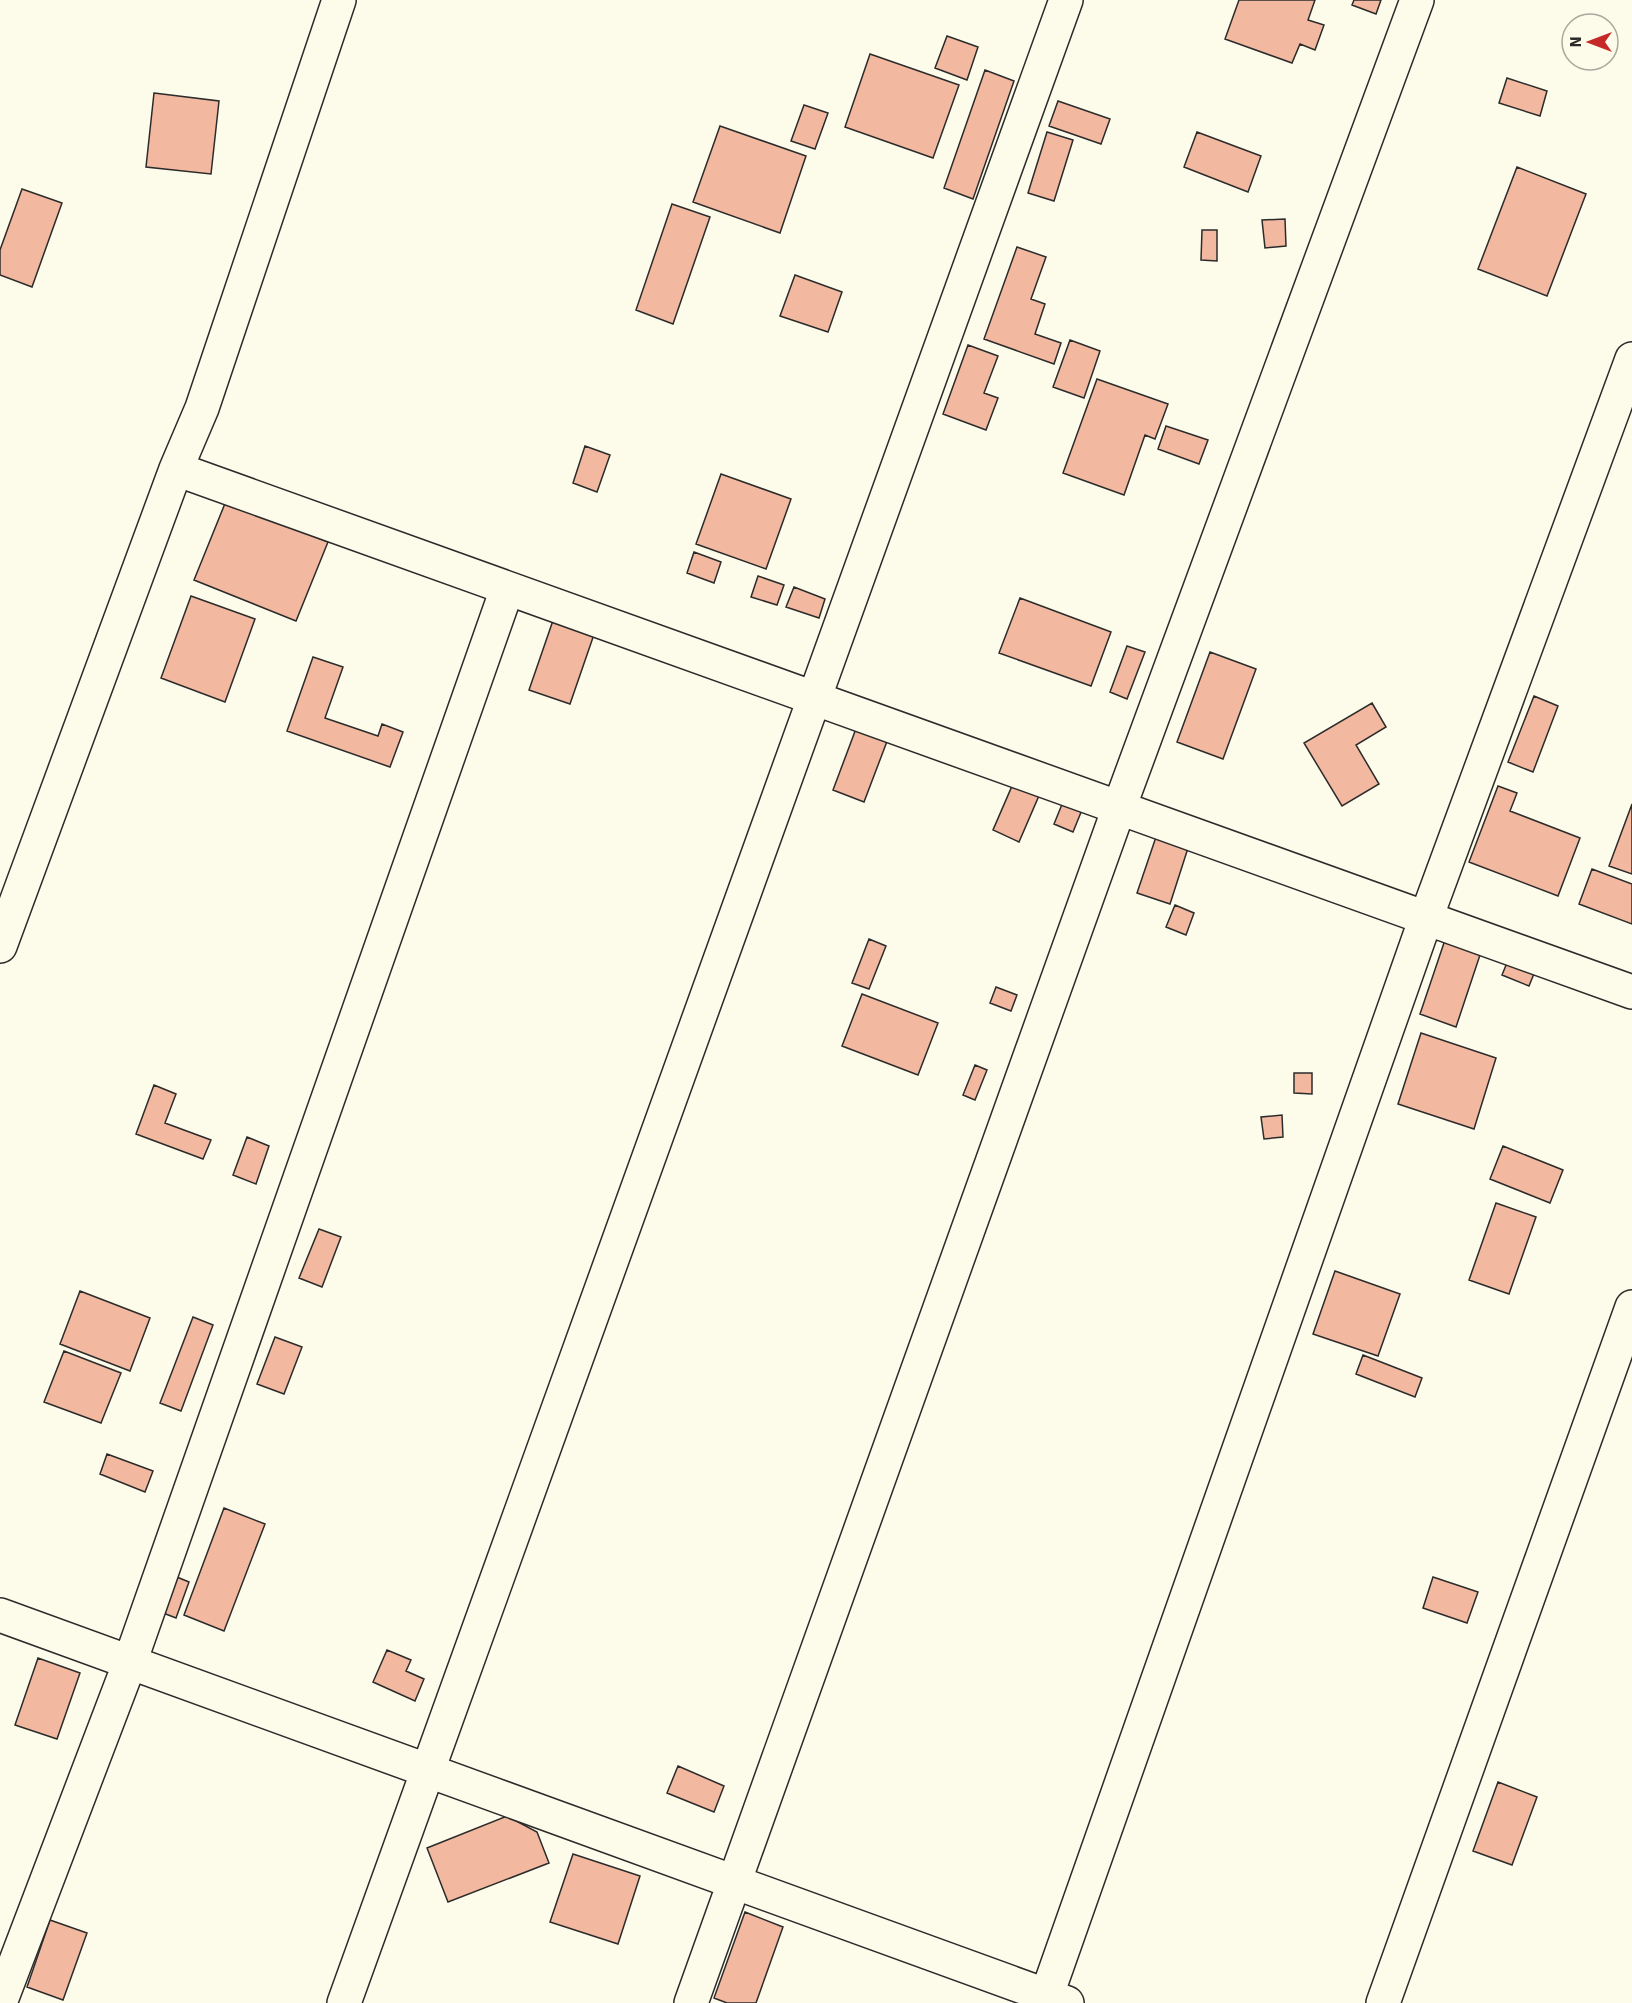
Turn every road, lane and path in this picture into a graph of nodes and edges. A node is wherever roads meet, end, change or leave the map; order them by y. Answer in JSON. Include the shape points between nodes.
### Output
{"nodes":[{"id":1,"x":339,"y":0,"type":"edge"},
{"id":2,"x":1065,"y":0,"type":"edge"},
{"id":3,"x":1417,"y":0,"type":"edge"},
{"id":4,"x":1632,"y":359,"type":"edge"},
{"id":5,"x":176,"y":470,"type":"junction"},
{"id":6,"x":507,"y":589,"type":"junction"},
{"id":7,"x":813,"y":698,"type":"junction"},
{"id":8,"x":1119,"y":808,"type":"junction"},
{"id":9,"x":1426,"y":918,"type":"junction"},
{"id":10,"x":0,"y":946,"type":"edge"},
{"id":11,"x":1632,"y":992,"type":"edge"},
{"id":12,"x":1632,"y":1307,"type":"edge"},
{"id":13,"x":0,"y":1615,"type":"edge"},
{"id":14,"x":130,"y":1662,"type":"junction"},
{"id":15,"x":427,"y":1770,"type":"junction"},
{"id":16,"x":733,"y":1881,"type":"junction"},
{"id":17,"x":1053,"y":2000,"type":"edge"},
{"id":18,"x":0,"y":2002,"type":"edge"},
{"id":19,"x":344,"y":2003,"type":"edge"},
{"id":20,"x":691,"y":2003,"type":"edge"},
{"id":21,"x":1383,"y":2003,"type":"edge"}],
"edges":[{"from":1,"to":5,"type":"street","via":[[202,408]]},
{"from":2,"to":7,"type":"street"},
{"from":3,"to":8,"type":"street"},
{"from":4,"to":9,"type":"street"},
{"from":5,"to":6,"type":"street"},
{"from":5,"to":10,"type":"street"},
{"from":6,"to":7,"type":"street"},
{"from":6,"to":14,"type":"street"},
{"from":7,"to":8,"type":"street"},
{"from":7,"to":15,"type":"street"},
{"from":8,"to":9,"type":"street"},
{"from":8,"to":16,"type":"street"},
{"from":9,"to":11,"type":"street"},
{"from":9,"to":17,"type":"street"},
{"from":12,"to":21,"type":"street"},
{"from":13,"to":14,"type":"street"},
{"from":14,"to":15,"type":"street"},
{"from":14,"to":18,"type":"street"},
{"from":15,"to":16,"type":"street"},
{"from":15,"to":19,"type":"street"},
{"from":16,"to":17,"type":"street"},
{"from":16,"to":20,"type":"street"}]}
